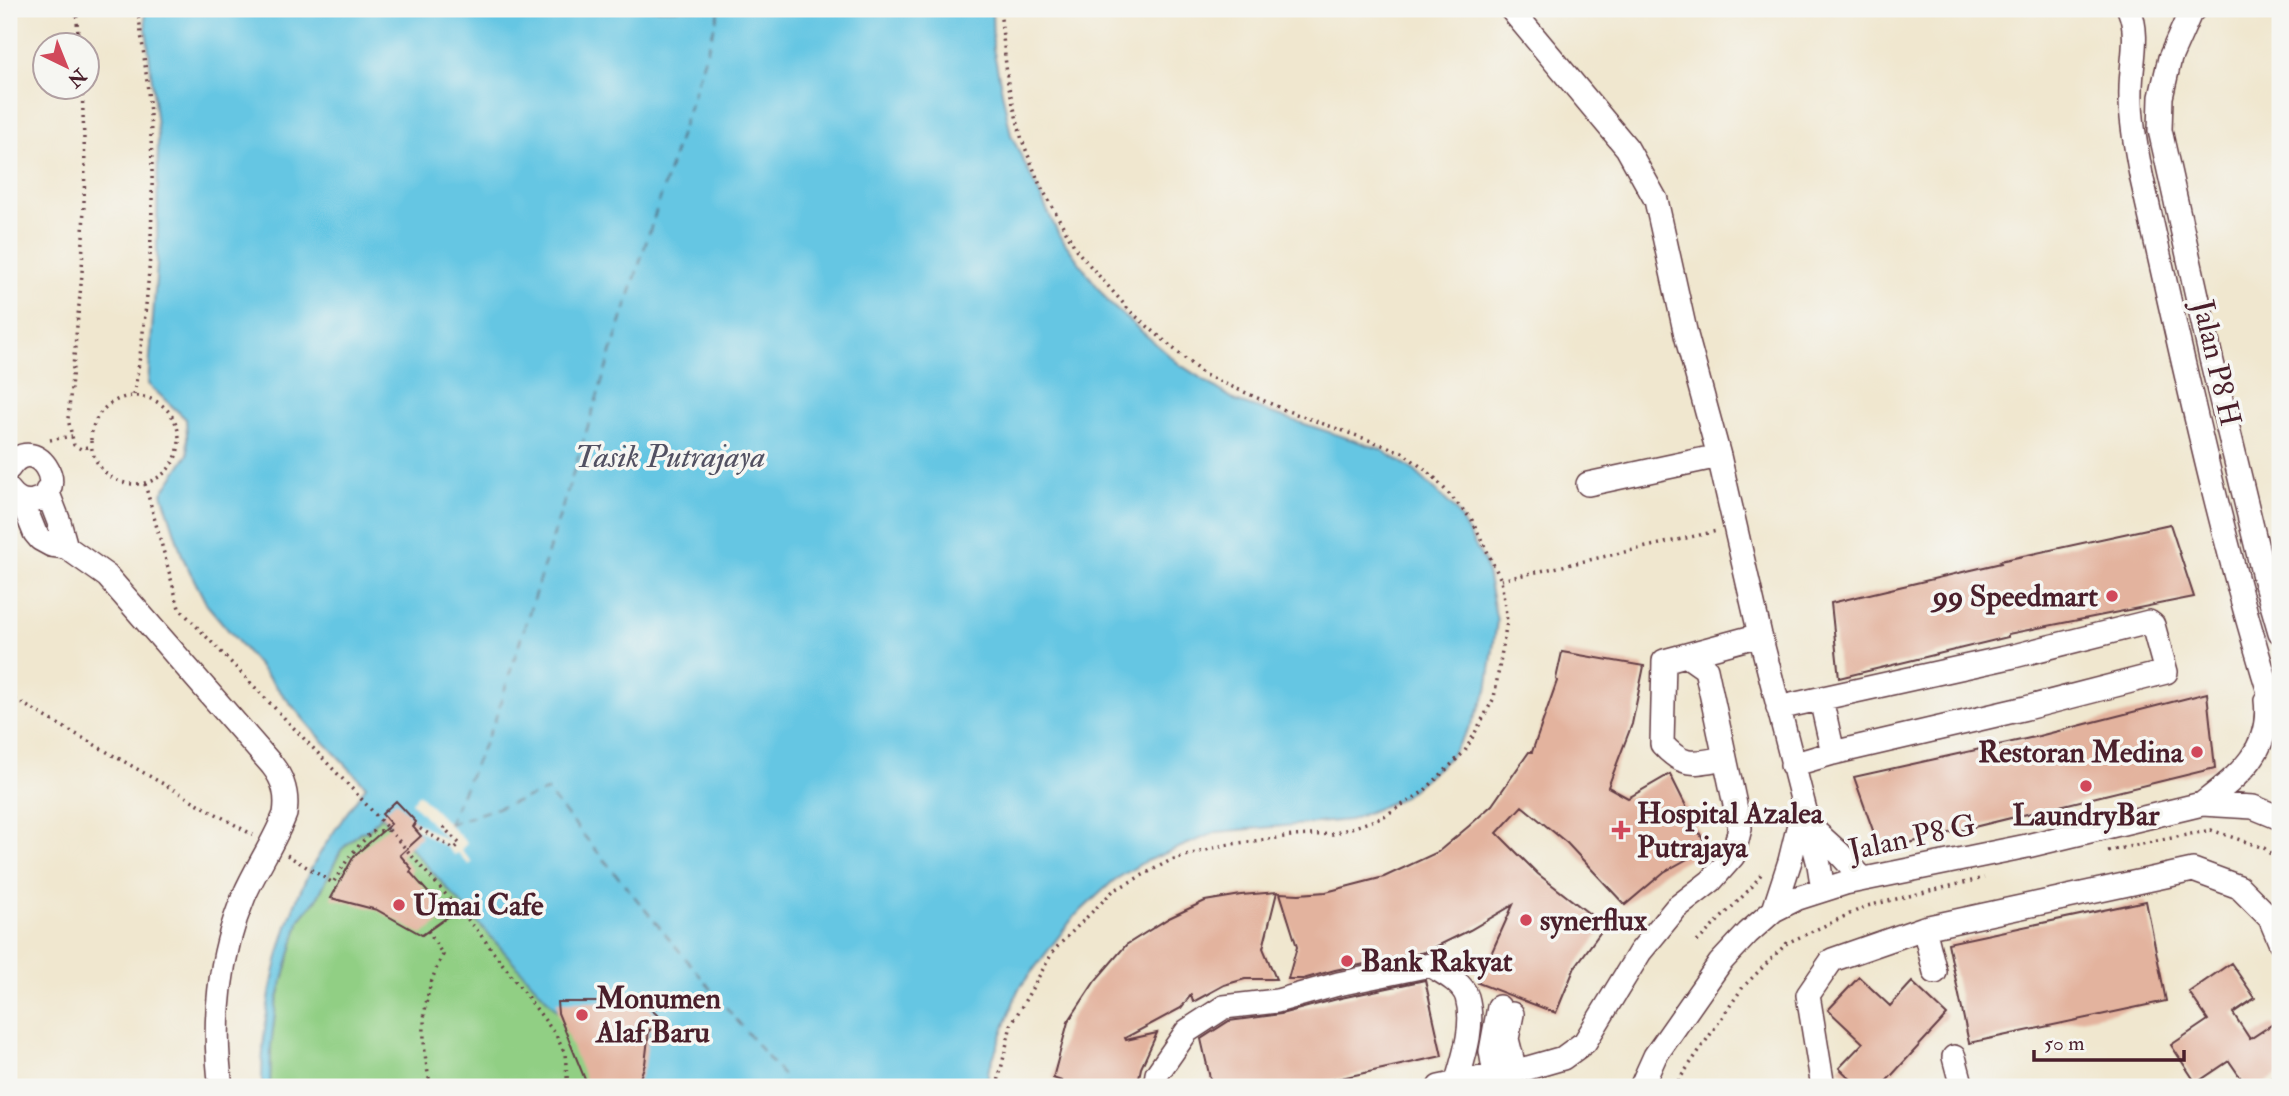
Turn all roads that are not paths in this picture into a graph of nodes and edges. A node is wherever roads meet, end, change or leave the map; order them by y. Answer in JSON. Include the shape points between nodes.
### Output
{"nodes":[{"id":1,"x":1511,"y":9,"type":"edge"},
{"id":2,"x":2192,"y":10,"type":"edge"},
{"id":3,"x":2132,"y":12,"type":"edge"},
{"id":4,"x":1719,"y":456,"type":"junction"},
{"id":5,"x":9,"y":468,"type":"edge"},
{"id":6,"x":1588,"y":484,"type":"dead end"},
{"id":7,"x":47,"y":491,"type":"junction"},
{"id":8,"x":15,"y":495,"type":"edge"},
{"id":9,"x":66,"y":547,"type":"junction"},
{"id":10,"x":2280,"y":632,"type":"edge"},
{"id":11,"x":1759,"y":635,"type":"junction"},
{"id":12,"x":1727,"y":643,"type":"junction"},
{"id":13,"x":1686,"y":655,"type":"junction"},
{"id":14,"x":1706,"y":669,"type":"junction"},
{"id":15,"x":2264,"y":677,"type":"junction"},
{"id":16,"x":1821,"y":699,"type":"junction"},
{"id":17,"x":1778,"y":708,"type":"junction"},
{"id":18,"x":2280,"y":727,"type":"edge"},
{"id":19,"x":1833,"y":752,"type":"junction"},
{"id":20,"x":1725,"y":758,"type":"junction"},
{"id":21,"x":1792,"y":765,"type":"junction"},
{"id":22,"x":2202,"y":804,"type":"junction"},
{"id":23,"x":1805,"y":817,"type":"junction"},
{"id":24,"x":2280,"y":818,"type":"edge"},
{"id":25,"x":1863,"y":879,"type":"junction"},
{"id":26,"x":1823,"y":890,"type":"junction"},
{"id":27,"x":1774,"y":910,"type":"junction"},
{"id":28,"x":1924,"y":928,"type":"junction"},
{"id":29,"x":2280,"y":942,"type":"edge"},
{"id":30,"x":1935,"y":972,"type":"dead end"},
{"id":31,"x":1506,"y":1007,"type":"dead end"},
{"id":32,"x":1955,"y":1057,"type":"dead end"},
{"id":33,"x":1505,"y":1073,"type":"junction"},
{"id":34,"x":1447,"y":1085,"type":"edge"},
{"id":35,"x":221,"y":1087,"type":"edge"},
{"id":36,"x":1155,"y":1087,"type":"edge"},
{"id":37,"x":1641,"y":1087,"type":"edge"},
{"id":38,"x":1823,"y":1087,"type":"edge"},
{"id":39,"x":1962,"y":1087,"type":"edge"}],
"edges":[{"from":1,"to":4,"type":"street","via":[[1627,148],[1656,200]]},
{"from":2,"to":10,"type":"street","name":"Jalan P8 H","via":[[2171,58],[2161,96],[2160,130]]},
{"from":3,"to":15,"type":"street","name":"Jalan P8 H","via":[[2132,124],[2141,175],[2222,524]]},
{"from":4,"to":6,"type":"street"},
{"from":4,"to":11,"type":"street"},
{"from":5,"to":7,"type":"street","via":[[21,457],[39,459],[51,473]]},
{"from":7,"to":8,"type":"street","via":[[31,501]]},
{"from":7,"to":9,"type":"street"},
{"from":8,"to":9,"type":"street","via":[[40,539]]},
{"from":9,"to":35,"type":"street","via":[[107,576],[272,765],[285,788],[285,814],[243,898],[225,962],[218,1015]]},
{"from":11,"to":12,"type":"street"},
{"from":11,"to":17,"type":"street"},
{"from":12,"to":13,"type":"street"},
{"from":12,"to":14,"type":"street"},
{"from":13,"to":14,"type":"street"},
{"from":13,"to":20,"type":"street","via":[[1664,661],[1662,744],[1675,758],[1691,763]]},
{"from":14,"to":20,"type":"street"},
{"from":15,"to":18,"type":"street","name":"Jalan P8 H"},
{"from":15,"to":22,"type":"street","name":"Jalan P8 G","via":[[2268,712],[2255,757]]},
{"from":16,"to":17,"type":"street"},
{"from":16,"to":19,"type":"street"},
{"from":16,"to":19,"type":"street","via":[[2148,622],[2153,625],[2166,672]]},
{"from":17,"to":21,"type":"street"},
{"from":19,"to":21,"type":"street"},
{"from":20,"to":33,"type":"street","via":[[1740,828],[1733,856],[1711,881],[1676,908],[1640,952],[1585,1042],[1563,1058]]},
{"from":21,"to":23,"type":"street"},
{"from":22,"to":24,"type":"street","name":"Jalan P8 G","via":[[2253,807]]},
{"from":22,"to":25,"type":"street","name":"Jalan P8 G"},
{"from":23,"to":25,"type":"street"},
{"from":23,"to":26,"type":"street"},
{"from":23,"to":27,"type":"street"},
{"from":25,"to":26,"type":"street","name":"Jalan P8 G"},
{"from":26,"to":27,"type":"street","name":"Jalan P8 G"},
{"from":27,"to":37,"type":"street","name":"Jalan P8 G","via":[[1720,963],[1655,1056]]},
{"from":28,"to":29,"type":"street","via":[[2193,870],[2239,887],[2270,918]]},
{"from":28,"to":30,"type":"street"},
{"from":28,"to":38,"type":"street","via":[[1832,960],[1808,995]]},
{"from":31,"to":33,"type":"street","via":[[1491,1051]]},
{"from":32,"to":39,"type":"street"},
{"from":33,"to":34,"type":"street"},
{"from":34,"to":36,"type":"street","via":[[1464,1056],[1469,1027],[1466,996],[1451,978],[1430,965],[1277,1001],[1224,1007],[1187,1031],[1157,1074]]}]}
